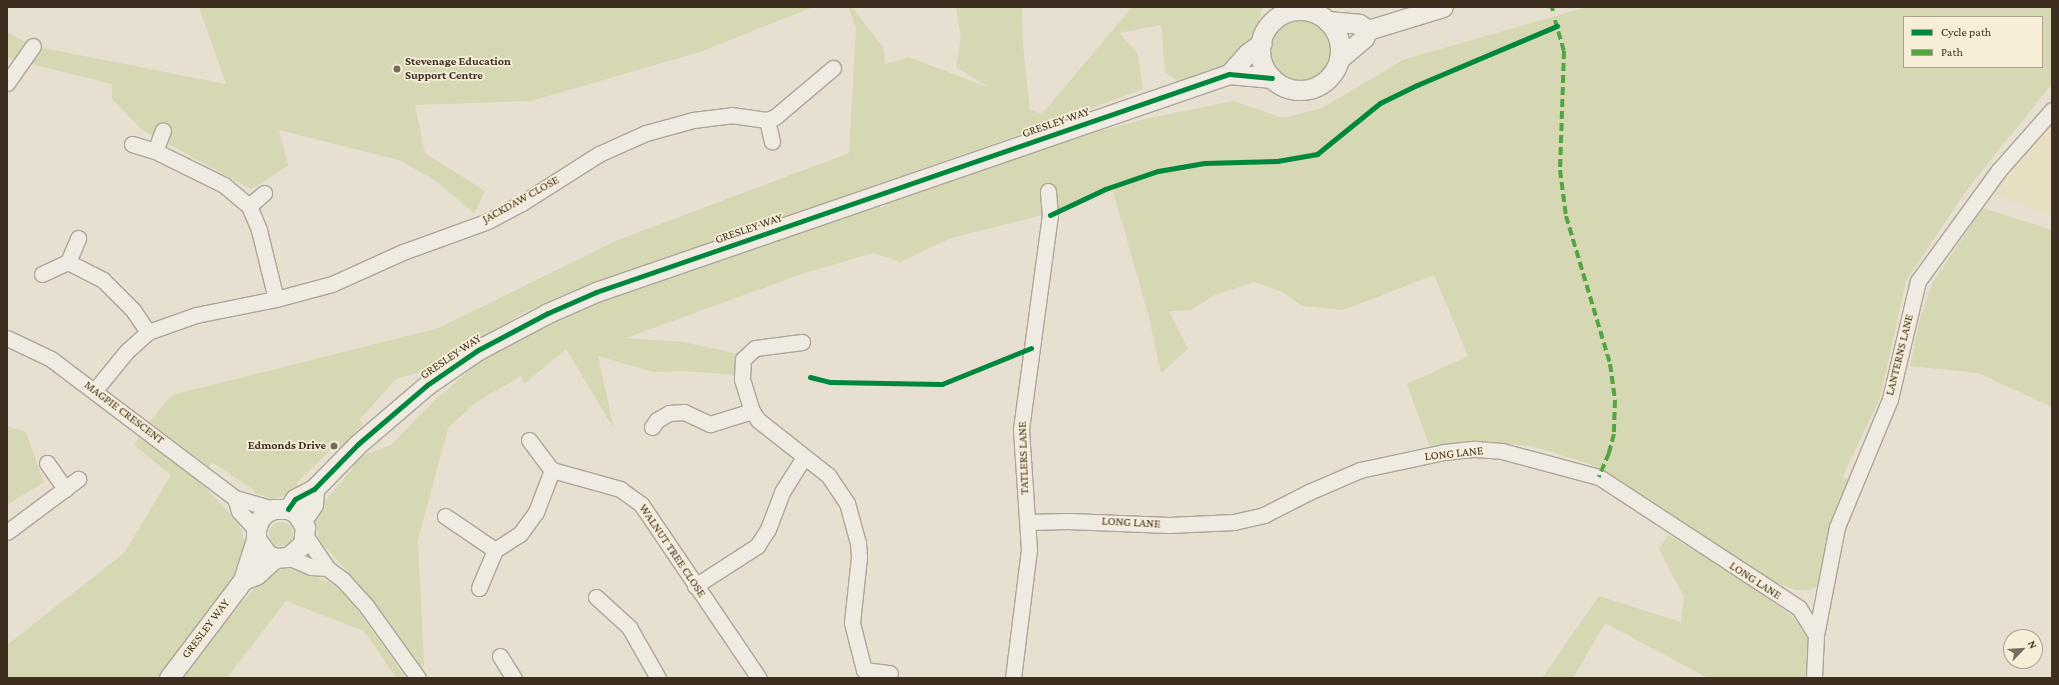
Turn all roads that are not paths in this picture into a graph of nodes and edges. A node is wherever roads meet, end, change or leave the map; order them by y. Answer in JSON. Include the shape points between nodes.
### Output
{"nodes":[{"id":1,"x":1443,"y":7,"type":"edge"},
{"id":2,"x":1301,"y":9,"type":"edge"},
{"id":3,"x":1273,"y":14,"type":"edge"},
{"id":4,"x":1327,"y":21,"type":"junction"},
{"id":5,"x":1368,"y":30,"type":"junction"},
{"id":6,"x":1262,"y":43,"type":"junction"},
{"id":7,"x":33,"y":46,"type":"dead end"},
{"id":8,"x":1339,"y":59,"type":"junction"},
{"id":9,"x":833,"y":68,"type":"dead end"},
{"id":10,"x":1229,"y":74,"type":"junction"},
{"id":11,"x":9,"y":77,"type":"edge"},
{"id":12,"x":1272,"y":78,"type":"junction"},
{"id":13,"x":2052,"y":110,"type":"edge"},
{"id":14,"x":767,"y":120,"type":"junction"},
{"id":15,"x":163,"y":130,"type":"dead end"},
{"id":16,"x":772,"y":141,"type":"dead end"},
{"id":17,"x":132,"y":144,"type":"dead end"},
{"id":18,"x":155,"y":151,"type":"junction"},
{"id":19,"x":1048,"y":191,"type":"dead end"},
{"id":20,"x":264,"y":193,"type":"dead end"},
{"id":21,"x":248,"y":206,"type":"junction"},
{"id":22,"x":78,"y":238,"type":"dead end"},
{"id":23,"x":68,"y":262,"type":"junction"},
{"id":24,"x":42,"y":274,"type":"dead end"},
{"id":25,"x":276,"y":299,"type":"junction"},
{"id":26,"x":148,"y":332,"type":"junction"},
{"id":27,"x":7,"y":338,"type":"edge"},
{"id":28,"x":802,"y":342,"type":"dead end"},
{"id":29,"x":95,"y":390,"type":"junction"},
{"id":30,"x":752,"y":411,"type":"junction"},
{"id":31,"x":652,"y":427,"type":"dead end"},
{"id":32,"x":529,"y":440,"type":"dead end"},
{"id":33,"x":804,"y":457,"type":"junction"},
{"id":34,"x":47,"y":463,"type":"dead end"},
{"id":35,"x":552,"y":470,"type":"junction"},
{"id":36,"x":78,"y":479,"type":"dead end"},
{"id":37,"x":65,"y":489,"type":"junction"},
{"id":38,"x":235,"y":498,"type":"junction"},
{"id":39,"x":445,"y":516,"type":"dead end"},
{"id":40,"x":292,"y":518,"type":"junction"},
{"id":41,"x":1028,"y":522,"type":"junction"},
{"id":42,"x":7,"y":532,"type":"edge"},
{"id":43,"x":256,"y":535,"type":"junction"},
{"id":44,"x":495,"y":550,"type":"junction"},
{"id":45,"x":282,"y":557,"type":"junction"},
{"id":46,"x":327,"y":568,"type":"junction"},
{"id":47,"x":243,"y":580,"type":"junction"},
{"id":48,"x":695,"y":586,"type":"junction"},
{"id":49,"x":479,"y":588,"type":"dead end"},
{"id":50,"x":596,"y":597,"type":"dead end"},
{"id":51,"x":1816,"y":635,"type":"junction"},
{"id":52,"x":500,"y":656,"type":"dead end"},
{"id":53,"x":890,"y":673,"type":"dead end"},
{"id":54,"x":862,"y":674,"type":"edge"},
{"id":55,"x":512,"y":677,"type":"edge"},
{"id":56,"x":169,"y":678,"type":"edge"},
{"id":57,"x":418,"y":678,"type":"edge"},
{"id":58,"x":658,"y":678,"type":"edge"},
{"id":59,"x":758,"y":678,"type":"edge"},
{"id":60,"x":1013,"y":678,"type":"edge"},
{"id":61,"x":1814,"y":678,"type":"edge"}],
"edges":[{"from":1,"to":5,"type":"street"},
{"from":2,"to":3,"type":"street","name":"GRESLEY WAY"},
{"from":2,"to":4,"type":"street","name":"GRESLEY WAY"},
{"from":3,"to":6,"type":"street","name":"GRESLEY WAY"},
{"from":4,"to":5,"type":"street","name":"GRESLEY WAY","via":[[1359,24]]},
{"from":4,"to":8,"type":"street","name":"GRESLEY WAY","via":[[1338,38]]},
{"from":5,"to":8,"type":"street","name":"GRESLEY WAY","via":[[1364,38]]},
{"from":6,"to":10,"type":"street","name":"GRESLEY WAY","via":[[1248,53]]},
{"from":6,"to":12,"type":"street","name":"GRESLEY WAY","via":[[1263,62]]},
{"from":7,"to":11,"type":"street"},
{"from":8,"to":12,"type":"street","name":"GRESLEY WAY","via":[[1331,76],[1311,88],[1288,88]]},
{"from":9,"to":14,"type":"street","via":[[783,112]]},
{"from":10,"to":12,"type":"street","name":"GRESLEY WAY"},
{"from":10,"to":40,"type":"street","name":"GRESLEY WAY","via":[[596,292],[548,312],[478,350],[427,385],[358,444],[314,489],[295,498]]},
{"from":13,"to":51,"type":"street","name":"LANTERNS LANE","via":[[1999,170],[1918,281],[1890,399],[1838,526]]},
{"from":14,"to":16,"type":"street"},
{"from":14,"to":25,"type":"street","name":"JACKDAW CLOSE","via":[[730,115],[693,120],[646,133],[600,154],[528,200],[488,221],[403,252],[332,284]]},
{"from":15,"to":18,"type":"street"},
{"from":17,"to":18,"type":"street"},
{"from":18,"to":21,"type":"street","via":[[224,185]]},
{"from":19,"to":41,"type":"street","name":"TATLERS LANE","via":[[1050,215],[1021,429]]},
{"from":20,"to":21,"type":"street"},
{"from":21,"to":25,"type":"street","via":[[259,230]]},
{"from":22,"to":23,"type":"street"},
{"from":23,"to":24,"type":"street"},
{"from":23,"to":26,"type":"street","via":[[103,280],[133,310]]},
{"from":25,"to":26,"type":"street","name":"JACKDAW CLOSE","via":[[196,315]]},
{"from":26,"to":29,"type":"street","name":"JACKDAW CLOSE","via":[[127,351]]},
{"from":27,"to":29,"type":"street","name":"MAGPIE CRESCENT","via":[[51,358]]},
{"from":28,"to":30,"type":"street","via":[[760,347],[743,359],[742,379]]},
{"from":29,"to":38,"type":"street","name":"MAGPIE CRESCENT"},
{"from":30,"to":31,"type":"street","via":[[710,424],[684,412],[669,413],[657,420]]},
{"from":30,"to":33,"type":"street","via":[[765,428]]},
{"from":32,"to":35,"type":"street"},
{"from":33,"to":48,"type":"street","via":[[782,492],[768,528],[757,546]]},
{"from":33,"to":54,"type":"street","via":[[837,485],[852,516],[859,557],[852,623]]},
{"from":34,"to":37,"type":"street"},
{"from":35,"to":44,"type":"street","via":[[536,512],[520,534]]},
{"from":35,"to":48,"type":"street","name":"WALNUT TREE CLOSE","via":[[620,489],[634,497],[650,514]]},
{"from":36,"to":37,"type":"street"},
{"from":37,"to":42,"type":"street"},
{"from":38,"to":40,"type":"street","name":"MAGPIE CRESCENT"},
{"from":38,"to":43,"type":"street","name":"MAGPIE CRESCENT","via":[[239,511]]},
{"from":39,"to":44,"type":"street"},
{"from":40,"to":43,"type":"street","name":"GRESLEY WAY","via":[[265,513]]},
{"from":40,"to":45,"type":"street","name":"GRESLEY WAY","via":[[298,552]]},
{"from":40,"to":46,"type":"street"},
{"from":41,"to":51,"type":"street","name":"LONG LANE","via":[[1169,525],[1234,522],[1264,515],[1360,470],[1444,452],[1475,449],[1502,451],[1599,477],[1799,608]]},
{"from":41,"to":60,"type":"street","name":"TATLERS LANE","via":[[1030,550]]},
{"from":43,"to":45,"type":"street","via":[[267,554]]},
{"from":43,"to":47,"type":"street","name":"GRESLEY WAY"},
{"from":44,"to":49,"type":"street"},
{"from":45,"to":46,"type":"street","via":[[311,567]]},
{"from":45,"to":47,"type":"street","name":"GRESLEY WAY","via":[[256,575]]},
{"from":46,"to":57,"type":"street","via":[[343,580],[367,607]]},
{"from":47,"to":56,"type":"street","name":"GRESLEY WAY"},
{"from":48,"to":59,"type":"street","name":"WALNUT TREE CLOSE"},
{"from":50,"to":58,"type":"street","via":[[629,627]]},
{"from":51,"to":61,"type":"street"},
{"from":52,"to":55,"type":"street"},
{"from":53,"to":54,"type":"street"}]}
